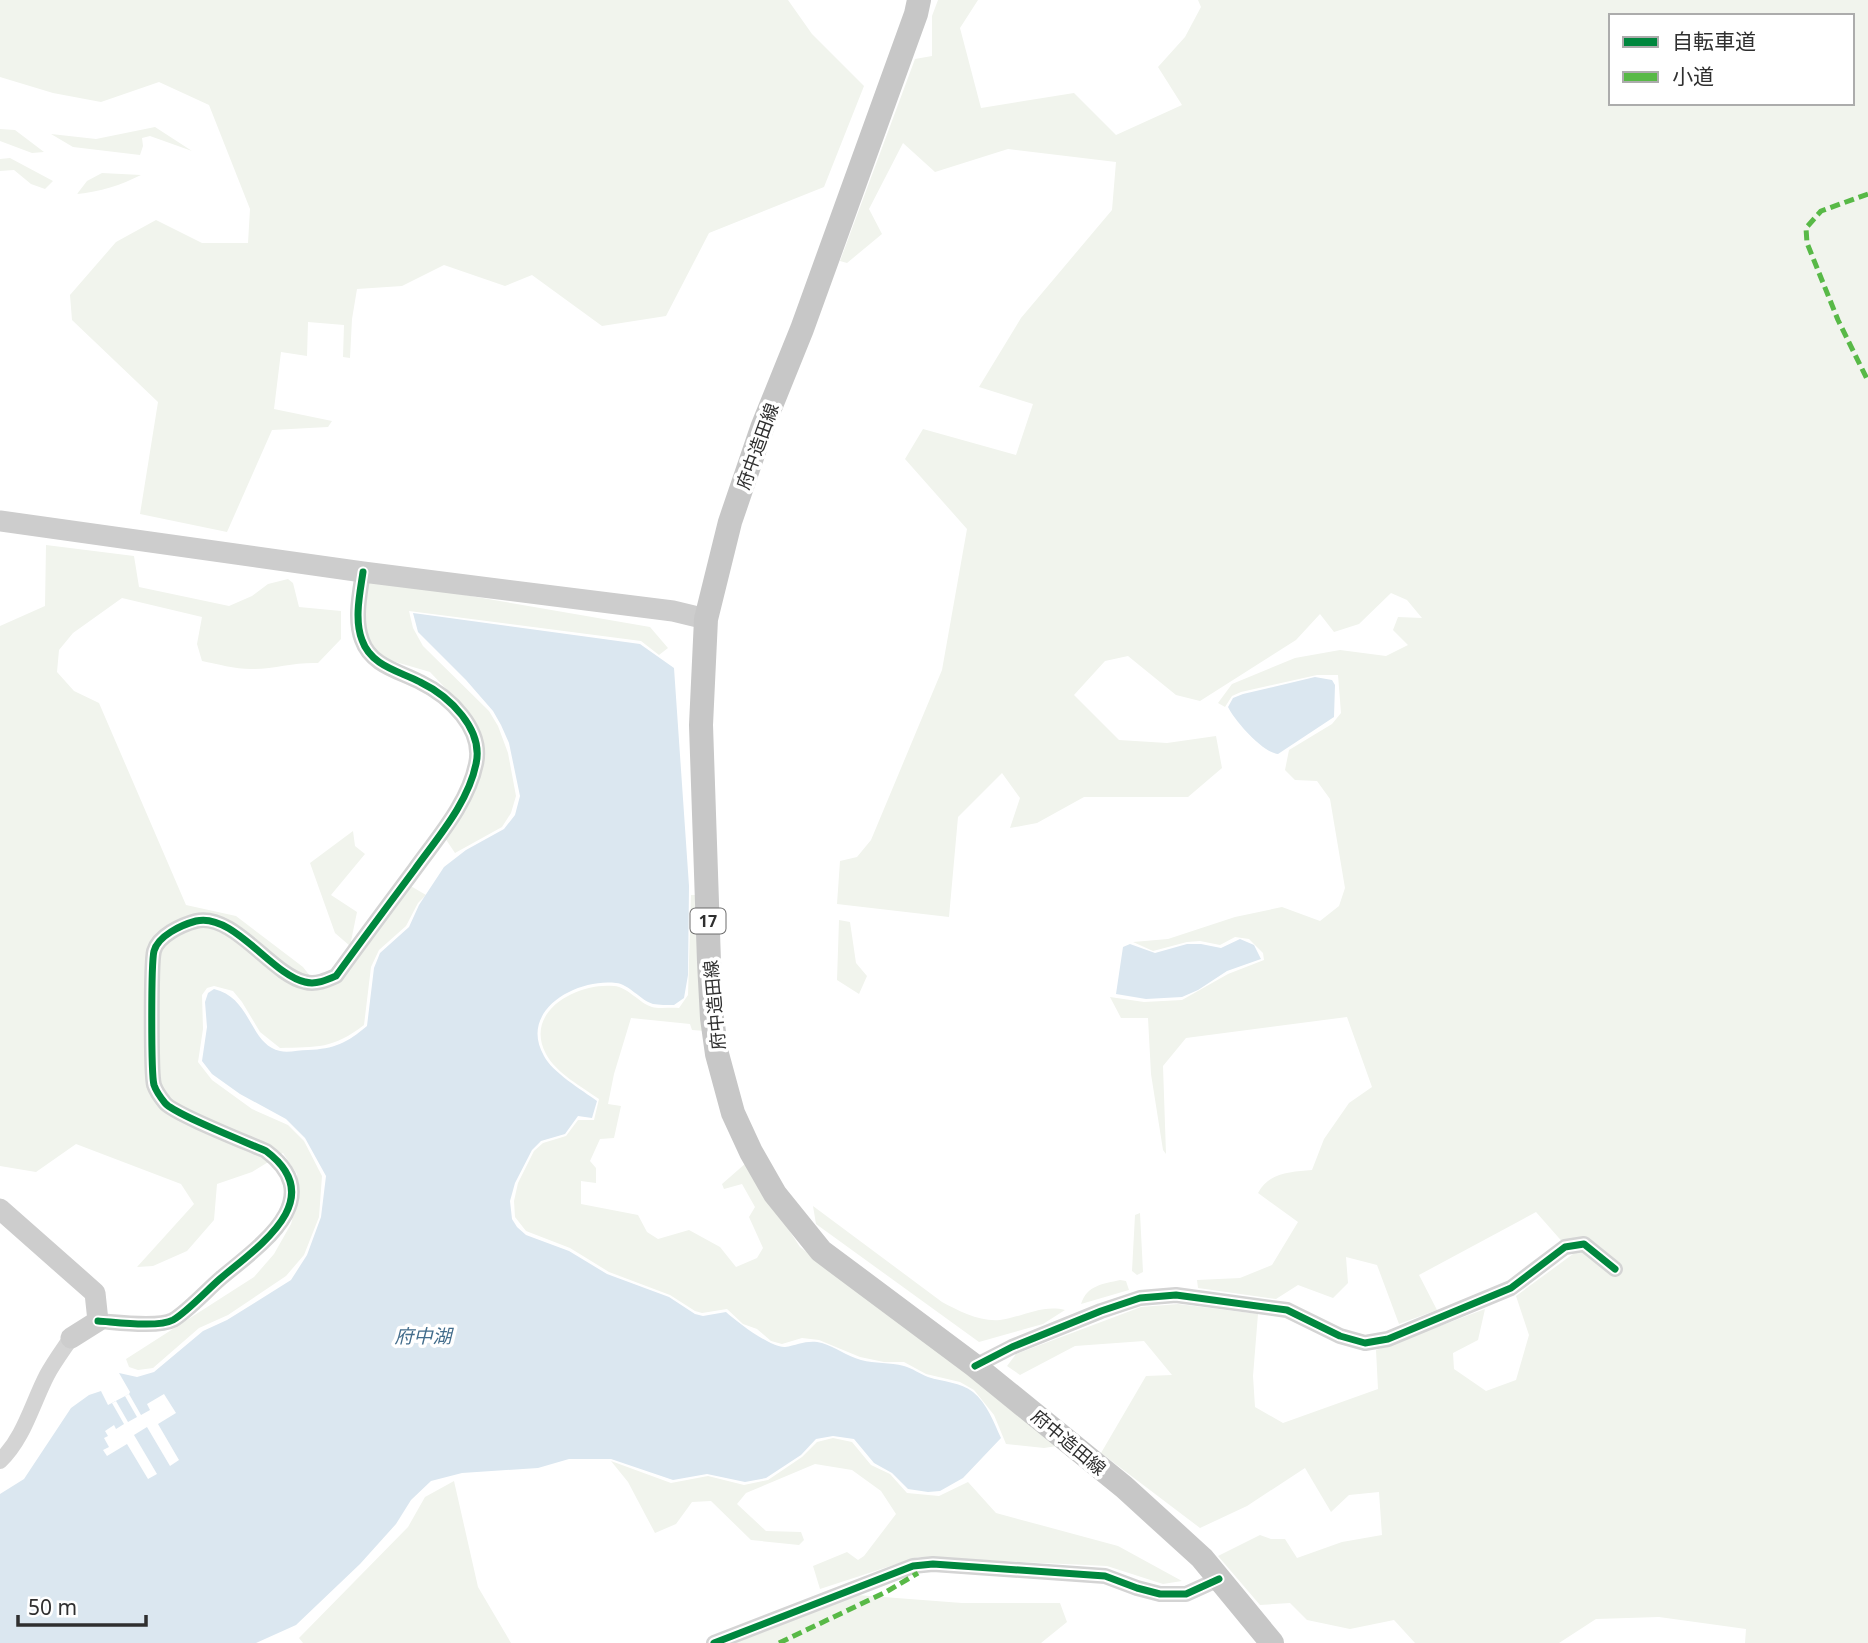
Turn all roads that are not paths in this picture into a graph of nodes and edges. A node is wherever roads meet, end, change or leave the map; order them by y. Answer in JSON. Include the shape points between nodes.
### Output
{"nodes":[{"id":1,"x":919,"y":0,"type":"edge"},
{"id":2,"x":0,"y":521,"type":"edge"},
{"id":3,"x":363,"y":572,"type":"junction"},
{"id":4,"x":706,"y":618,"type":"junction"},
{"id":5,"x":0,"y":1209,"type":"edge"},
{"id":6,"x":1615,"y":1269,"type":"dead end"},
{"id":7,"x":98,"y":1321,"type":"junction"},
{"id":8,"x":71,"y":1338,"type":"joint"},
{"id":9,"x":975,"y":1366,"type":"junction"},
{"id":10,"x":0,"y":1461,"type":"edge"},
{"id":11,"x":1219,"y":1579,"type":"junction"},
{"id":12,"x":714,"y":1643,"type":"edge"},
{"id":13,"x":1272,"y":1643,"type":"edge"}],
"edges":[{"from":1,"to":4,"type":"main road","name":"府中造田線","number":"17","via":[[762,428],[730,522]]},
{"from":2,"to":3,"type":"street"},
{"from":3,"to":4,"type":"street"},
{"from":3,"to":7,"type":"street","via":[[362,642],[372,657],[421,682],[459,712],[477,745],[470,784],[451,819],[336,976],[305,982],[230,929],[209,921],[197,921],[159,941],[153,971],[154,1084],[168,1107],[280,1161],[292,1190],[289,1209],[274,1233],[171,1321]]},
{"from":4,"to":9,"type":"main road","name":"府中造田線","number":"17","via":[[701,725],[710,984],[717,1054],[733,1113],[775,1194],[821,1251]]},
{"from":5,"to":7,"type":"street","via":[[95,1293]]},
{"from":6,"to":9,"type":"street","via":[[1584,1244],[1565,1247],[1511,1288],[1431,1323],[1365,1343],[1287,1310],[1176,1295],[1140,1298]]},
{"from":7,"to":8,"type":"street"},
{"from":8,"to":10,"type":"street","via":[[47,1375],[22,1431]]},
{"from":9,"to":11,"type":"main road","name":"府中造田線","number":"17","via":[[1124,1487]]},
{"from":11,"to":12,"type":"street","via":[[1186,1594],[1160,1594],[1105,1576],[913,1566]]},
{"from":11,"to":13,"type":"main road","name":"府中造田線","number":"17"}]}
